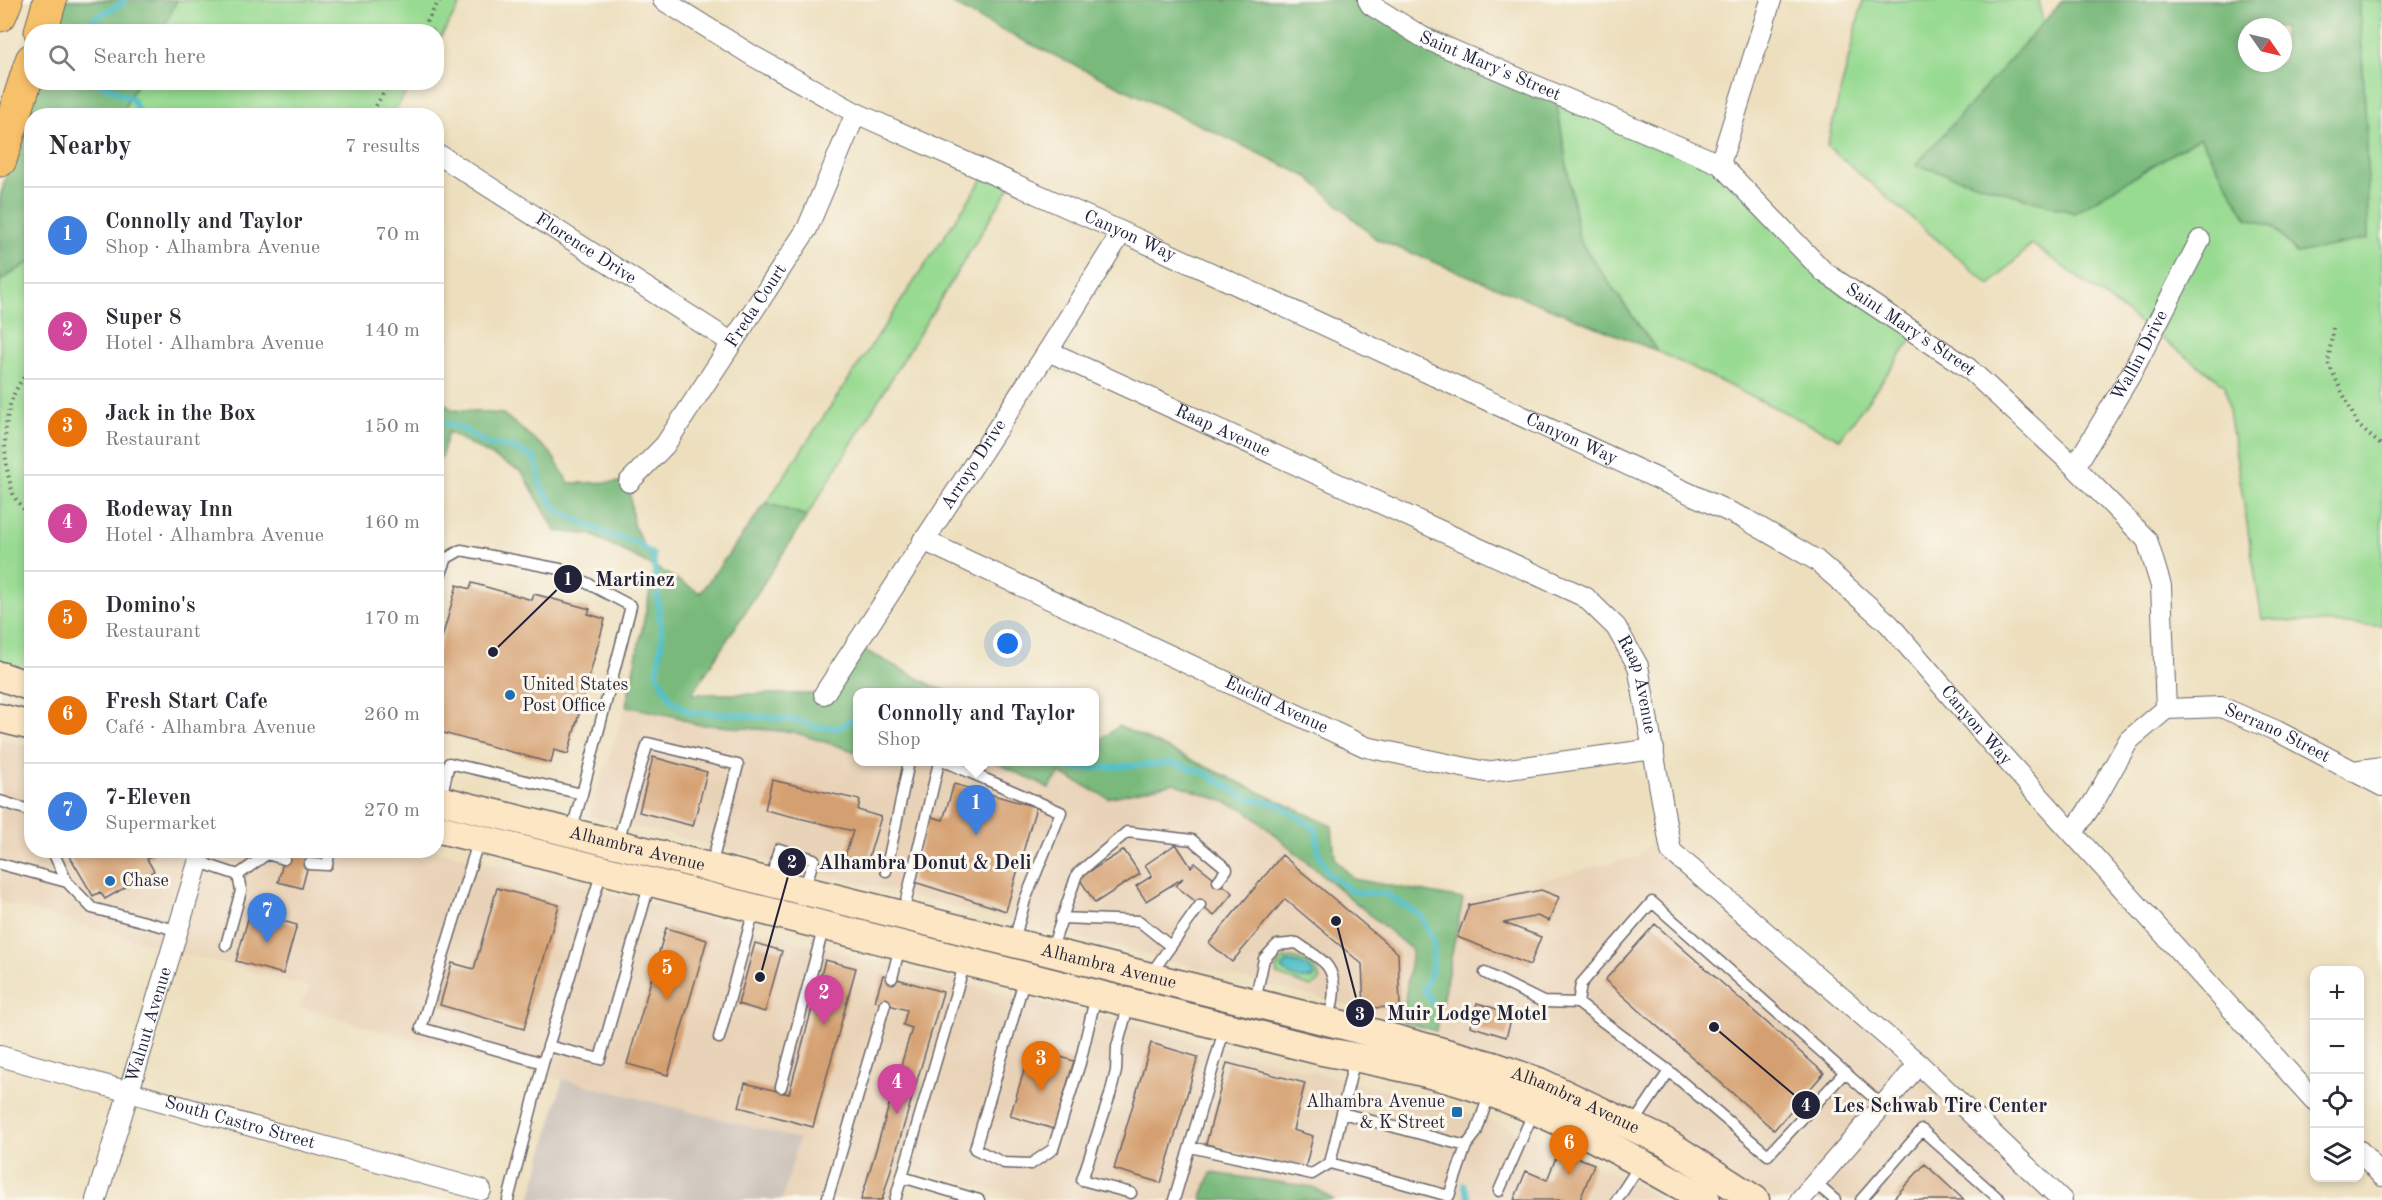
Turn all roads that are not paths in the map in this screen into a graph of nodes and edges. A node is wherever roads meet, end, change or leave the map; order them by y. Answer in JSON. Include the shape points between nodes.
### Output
{"nodes":[{"id":1,"x":6,"y":0,"type":"edge"},
{"id":2,"x":50,"y":0,"type":"edge"},
{"id":3,"x":663,"y":0,"type":"edge"},
{"id":4,"x":1368,"y":0,"type":"edge"},
{"id":5,"x":1771,"y":0,"type":"edge"},
{"id":6,"x":0,"y":15,"type":"edge"},
{"id":7,"x":42,"y":24,"type":"edge"},
{"id":8,"x":24,"y":85,"type":"edge"},
{"id":9,"x":856,"y":113,"type":"junction"},
{"id":10,"x":444,"y":158,"type":"edge"},
{"id":11,"x":0,"y":160,"type":"edge"},
{"id":12,"x":1720,"y":164,"type":"junction"},
{"id":13,"x":1122,"y":232,"type":"junction"},
{"id":14,"x":2200,"y":240,"type":"dead end"},
{"id":15,"x":731,"y":342,"type":"junction"},
{"id":16,"x":1048,"y":351,"type":"junction"},
{"id":17,"x":2075,"y":467,"type":"junction"},
{"id":18,"x":629,"y":482,"type":"dead end"},
{"id":19,"x":923,"y":540,"type":"junction"},
{"id":20,"x":444,"y":566,"type":"edge"},
{"id":21,"x":0,"y":676,"type":"edge"},
{"id":22,"x":24,"y":684,"type":"edge"},
{"id":23,"x":824,"y":694,"type":"dead end"},
{"id":24,"x":2166,"y":709,"type":"junction"},
{"id":25,"x":0,"y":718,"type":"edge"},
{"id":26,"x":24,"y":724,"type":"edge"},
{"id":27,"x":1654,"y":749,"type":"junction"},
{"id":28,"x":908,"y":766,"type":"edge"},
{"id":29,"x":938,"y":766,"type":"edge"},
{"id":30,"x":955,"y":766,"type":"edge"},
{"id":31,"x":2382,"y":767,"type":"edge"},
{"id":32,"x":2353,"y":771,"type":"junction"},
{"id":33,"x":444,"y":781,"type":"edge"},
{"id":34,"x":2382,"y":786,"type":"edge"},
{"id":35,"x":582,"y":794,"type":"junction"},
{"id":36,"x":444,"y":800,"type":"edge"},
{"id":37,"x":0,"y":801,"type":"edge"},
{"id":38,"x":24,"y":808,"type":"edge"},
{"id":39,"x":444,"y":830,"type":"edge"},
{"id":40,"x":2074,"y":831,"type":"junction"},
{"id":41,"x":570,"y":832,"type":"junction"},
{"id":42,"x":479,"y":839,"type":"junction"},
{"id":43,"x":617,"y":844,"type":"junction"},
{"id":44,"x":55,"y":858,"type":"edge"},
{"id":45,"x":200,"y":858,"type":"edge"},
{"id":46,"x":205,"y":858,"type":"edge"},
{"id":47,"x":260,"y":858,"type":"edge"},
{"id":48,"x":328,"y":858,"type":"edge"},
{"id":49,"x":0,"y":864,"type":"edge"},
{"id":50,"x":309,"y":864,"type":"dead end"},
{"id":51,"x":711,"y":868,"type":"junction"},
{"id":52,"x":602,"y":870,"type":"junction"},
{"id":53,"x":886,"y":871,"type":"dead end"},
{"id":54,"x":238,"y":875,"type":"junction"},
{"id":55,"x":1218,"y":881,"type":"dead end"},
{"id":56,"x":68,"y":882,"type":"junction"},
{"id":57,"x":650,"y":882,"type":"junction"},
{"id":58,"x":762,"y":895,"type":"junction"},
{"id":59,"x":799,"y":905,"type":"junction"},
{"id":60,"x":1200,"y":905,"type":"dead end"},
{"id":61,"x":1061,"y":918,"type":"junction"},
{"id":62,"x":824,"y":926,"type":"junction"},
{"id":63,"x":903,"y":928,"type":"junction"},
{"id":64,"x":176,"y":930,"type":"junction"},
{"id":65,"x":1013,"y":944,"type":"junction"},
{"id":66,"x":226,"y":945,"type":"dead end"},
{"id":67,"x":1169,"y":945,"type":"junction"},
{"id":68,"x":1050,"y":953,"type":"junction"},
{"id":69,"x":965,"y":961,"type":"junction"},
{"id":70,"x":1485,"y":973,"type":"dead end"},
{"id":71,"x":1025,"y":976,"type":"junction"},
{"id":72,"x":892,"y":978,"type":"dead end"},
{"id":73,"x":1148,"y":978,"type":"junction"},
{"id":74,"x":1096,"y":994,"type":"junction"},
{"id":75,"x":1129,"y":1002,"type":"junction"},
{"id":76,"x":1578,"y":1003,"type":"junction"},
{"id":77,"x":885,"y":1004,"type":"dead end"},
{"id":78,"x":1254,"y":1005,"type":"junction"},
{"id":79,"x":1327,"y":1023,"type":"junction"},
{"id":80,"x":1225,"y":1027,"type":"junction"},
{"id":81,"x":719,"y":1038,"type":"dead end"},
{"id":82,"x":548,"y":1046,"type":"junction"},
{"id":83,"x":0,"y":1056,"type":"edge"},
{"id":84,"x":1356,"y":1057,"type":"junction"},
{"id":85,"x":543,"y":1064,"type":"junction"},
{"id":86,"x":1919,"y":1064,"type":"junction"},
{"id":87,"x":1669,"y":1071,"type":"junction"},
{"id":88,"x":1845,"y":1072,"type":"junction"},
{"id":89,"x":781,"y":1087,"type":"dead end"},
{"id":90,"x":129,"y":1092,"type":"junction"},
{"id":91,"x":1490,"y":1092,"type":"junction"},
{"id":92,"x":2310,"y":1096,"type":"edge"},
{"id":93,"x":1883,"y":1106,"type":"junction"},
{"id":94,"x":1534,"y":1111,"type":"junction"},
{"id":95,"x":1342,"y":1113,"type":"junction"},
{"id":96,"x":1632,"y":1126,"type":"junction"},
{"id":97,"x":1466,"y":1146,"type":"junction"},
{"id":98,"x":1190,"y":1147,"type":"junction"},
{"id":99,"x":2364,"y":1156,"type":"edge"},
{"id":100,"x":1641,"y":1162,"type":"junction"},
{"id":101,"x":1330,"y":1163,"type":"junction"},
{"id":102,"x":2382,"y":1176,"type":"edge"},
{"id":103,"x":902,"y":1177,"type":"junction"},
{"id":104,"x":1815,"y":1183,"type":"junction"},
{"id":105,"x":481,"y":1190,"type":"dead end"},
{"id":106,"x":1499,"y":1191,"type":"dead end"},
{"id":107,"x":1131,"y":1193,"type":"dead end"},
{"id":108,"x":1449,"y":1198,"type":"edge"},
{"id":109,"x":1622,"y":1198,"type":"edge"},
{"id":110,"x":96,"y":1200,"type":"edge"},
{"id":111,"x":508,"y":1200,"type":"edge"},
{"id":112,"x":827,"y":1200,"type":"edge"},
{"id":113,"x":895,"y":1200,"type":"edge"},
{"id":114,"x":979,"y":1200,"type":"edge"},
{"id":115,"x":1174,"y":1200,"type":"edge"},
{"id":116,"x":1706,"y":1200,"type":"edge"},
{"id":117,"x":1755,"y":1200,"type":"edge"},
{"id":118,"x":1800,"y":1200,"type":"edge"},
{"id":119,"x":1835,"y":1200,"type":"edge"},
{"id":120,"x":1862,"y":1200,"type":"edge"},
{"id":121,"x":2000,"y":1200,"type":"edge"},
{"id":122,"x":2062,"y":1200,"type":"edge"}],
"edges":[{"from":1,"to":6,"type":"highway"},
{"from":2,"to":7,"type":"highway"},
{"from":3,"to":9,"type":"street","name":"Canyon Way"},
{"from":4,"to":12,"type":"street","name":"Saint Mary's Street","via":[[1424,38]]},
{"from":5,"to":12,"type":"street"},
{"from":8,"to":11,"type":"highway"},
{"from":9,"to":13,"type":"street","name":"Canyon Way"},
{"from":9,"to":15,"type":"street","name":"Freda Court","via":[[807,229]]},
{"from":10,"to":15,"type":"street","name":"Florence Drive"},
{"from":12,"to":17,"type":"street","name":"Saint Mary's Street","via":[[1824,272],[1968,368]]},
{"from":13,"to":16,"type":"street","name":"Arroyo Drive"},
{"from":13,"to":40,"type":"street","name":"Canyon Way","via":[[1745,519],[1816,560],[1889,624],[1992,744]]},
{"from":14,"to":17,"type":"street","name":"Wallin Drive","via":[[2131,374]]},
{"from":15,"to":18,"type":"street","name":"Freda Court","via":[[665,445]]},
{"from":16,"to":19,"type":"street","name":"Arroyo Drive"},
{"from":16,"to":27,"type":"street","name":"Raap Avenue","via":[[1585,597],[1616,627],[1638,666]]},
{"from":17,"to":24,"type":"street","name":"Saint Mary's Street","via":[[2147,540],[2162,586]]},
{"from":19,"to":23,"type":"street","name":"Arroyo Drive"},
{"from":19,"to":27,"type":"street","name":"Euclid Avenue","via":[[1366,747],[1486,772]]},
{"from":20,"to":35,"type":"lane","via":[[447,558],[461,550],[560,569],[631,606]]},
{"from":21,"to":22,"type":"main road"},
{"from":24,"to":32,"type":"street","name":"Serrano Street","via":[[2221,707]]},
{"from":24,"to":40,"type":"street","via":[[2129,740]]},
{"from":25,"to":26,"type":"main road"},
{"from":27,"to":86,"type":"street","name":"Raap Avenue","via":[[1671,851]]},
{"from":28,"to":53,"type":"lane"},
{"from":29,"to":63,"type":"lane"},
{"from":30,"to":65,"type":"lane","via":[[1061,812],[1025,900]]},
{"from":31,"to":32,"type":"street"},
{"from":32,"to":34,"type":"street","name":"Serrano Street"},
{"from":33,"to":35,"type":"lane","via":[[449,763]]},
{"from":35,"to":41,"type":"lane"},
{"from":36,"to":41,"type":"main road","name":"Alhambra Avenue"},
{"from":37,"to":38,"type":"lane"},
{"from":39,"to":42,"type":"main road","name":"Alhambra Avenue"},
{"from":40,"to":92,"type":"street","name":"Canyon Way"},
{"from":41,"to":43,"type":"main road","name":"Alhambra Avenue"},
{"from":42,"to":52,"type":"main road","name":"Alhambra Avenue"},
{"from":42,"to":85,"type":"lane","via":[[421,1028]]},
{"from":43,"to":51,"type":"main road","name":"Alhambra Avenue"},
{"from":43,"to":51,"type":"lane","via":[[648,743],[738,765]]},
{"from":44,"to":56,"type":"lane"},
{"from":45,"to":64,"type":"street","name":"Walnut Avenue"},
{"from":46,"to":54,"type":"lane"},
{"from":47,"to":54,"type":"lane"},
{"from":48,"to":50,"type":"lane","via":[[327,865]]},
{"from":49,"to":56,"type":"lane"},
{"from":51,"to":58,"type":"main road","name":"Alhambra Avenue"},
{"from":52,"to":57,"type":"main road","name":"Alhambra Avenue"},
{"from":52,"to":82,"type":"lane"},
{"from":54,"to":66,"type":"lane","via":[[241,891]]},
{"from":55,"to":61,"type":"lane","via":[[1227,869],[1192,840],[1127,832],[1077,874]]},
{"from":56,"to":64,"type":"lane","via":[[92,908]]},
{"from":57,"to":58,"type":"main road","name":"Alhambra Avenue"},
{"from":57,"to":82,"type":"lane","via":[[600,1059]]},
{"from":58,"to":59,"type":"main road","name":"Alhambra Avenue"},
{"from":58,"to":59,"type":"lane","via":[[779,849],[814,859]]},
{"from":58,"to":81,"type":"lane"},
{"from":59,"to":62,"type":"main road","name":"Alhambra Avenue"},
{"from":59,"to":63,"type":"main road","name":"Alhambra Avenue"},
{"from":60,"to":67,"type":"lane"},
{"from":61,"to":67,"type":"lane","via":[[1139,921]]},
{"from":61,"to":68,"type":"lane"},
{"from":62,"to":63,"type":"main road","name":"Alhambra Avenue"},
{"from":62,"to":89,"type":"lane"},
{"from":63,"to":65,"type":"main road","name":"Alhambra Avenue"},
{"from":63,"to":69,"type":"main road","name":"Alhambra Avenue"},
{"from":63,"to":72,"type":"lane"},
{"from":64,"to":90,"type":"street","name":"Walnut Avenue"},
{"from":65,"to":68,"type":"main road","name":"Alhambra Avenue"},
{"from":67,"to":73,"type":"lane"},
{"from":68,"to":73,"type":"main road","name":"Alhambra Avenue"},
{"from":69,"to":71,"type":"main road","name":"Alhambra Avenue"},
{"from":69,"to":103,"type":"lane"},
{"from":70,"to":76,"type":"lane","via":[[1543,1002]]},
{"from":71,"to":74,"type":"main road","name":"Alhambra Avenue"},
{"from":71,"to":74,"type":"lane","via":[[975,1149],[1004,1163],[1030,1164],[1053,1149],[1080,1063]]},
{"from":73,"to":78,"type":"main road","name":"Alhambra Avenue"},
{"from":74,"to":75,"type":"main road","name":"Alhambra Avenue"},
{"from":75,"to":80,"type":"main road","name":"Alhambra Avenue"},
{"from":75,"to":107,"type":"lane","via":[[1110,1095],[1082,1180]]},
{"from":76,"to":87,"type":"lane"},
{"from":76,"to":88,"type":"lane","via":[[1581,984],[1652,902]]},
{"from":77,"to":112,"type":"lane"},
{"from":78,"to":79,"type":"main road","name":"Alhambra Avenue"},
{"from":78,"to":79,"type":"lane","via":[[1264,959],[1277,945],[1297,943],[1328,967],[1334,1003]]},
{"from":79,"to":96,"type":"main road","name":"Alhambra Avenue","via":[[1493,1066],[1539,1082]]},
{"from":80,"to":84,"type":"main road","name":"Alhambra Avenue"},
{"from":80,"to":98,"type":"lane"},
{"from":82,"to":85,"type":"lane"},
{"from":83,"to":90,"type":"street","name":"South Castro Street"},
{"from":84,"to":91,"type":"main road","name":"Alhambra Avenue"},
{"from":84,"to":95,"type":"lane"},
{"from":85,"to":111,"type":"lane"},
{"from":86,"to":93,"type":"street"},
{"from":86,"to":122,"type":"street","name":"Raap Avenue"},
{"from":87,"to":88,"type":"lane","via":[[1768,1155]]},
{"from":87,"to":96,"type":"lane"},
{"from":88,"to":93,"type":"lane"},
{"from":90,"to":105,"type":"street","name":"South Castro Street"},
{"from":90,"to":110,"type":"street","name":"Walnut Avenue"},
{"from":91,"to":94,"type":"main road","name":"Alhambra Avenue"},
{"from":91,"to":97,"type":"lane","via":[[1476,1133]]},
{"from":93,"to":104,"type":"street"},
{"from":94,"to":100,"type":"main road","name":"Alhambra Avenue"},
{"from":94,"to":106,"type":"lane"},
{"from":95,"to":97,"type":"lane"},
{"from":95,"to":101,"type":"lane"},
{"from":96,"to":117,"type":"main road","name":"Alhambra Avenue","via":[[1665,1142]]},
{"from":97,"to":108,"type":"lane"},
{"from":98,"to":101,"type":"lane","via":[[1312,1174]]},
{"from":98,"to":115,"type":"lane"},
{"from":99,"to":102,"type":"street"},
{"from":100,"to":109,"type":"lane"},
{"from":100,"to":116,"type":"main road","name":"Alhambra Avenue"},
{"from":101,"to":108,"type":"lane"},
{"from":103,"to":113,"type":"lane"},
{"from":103,"to":114,"type":"lane"},
{"from":104,"to":118,"type":"street"},
{"from":104,"to":119,"type":"lane"},
{"from":120,"to":121,"type":"lane","via":[[1922,1130]]}]}
